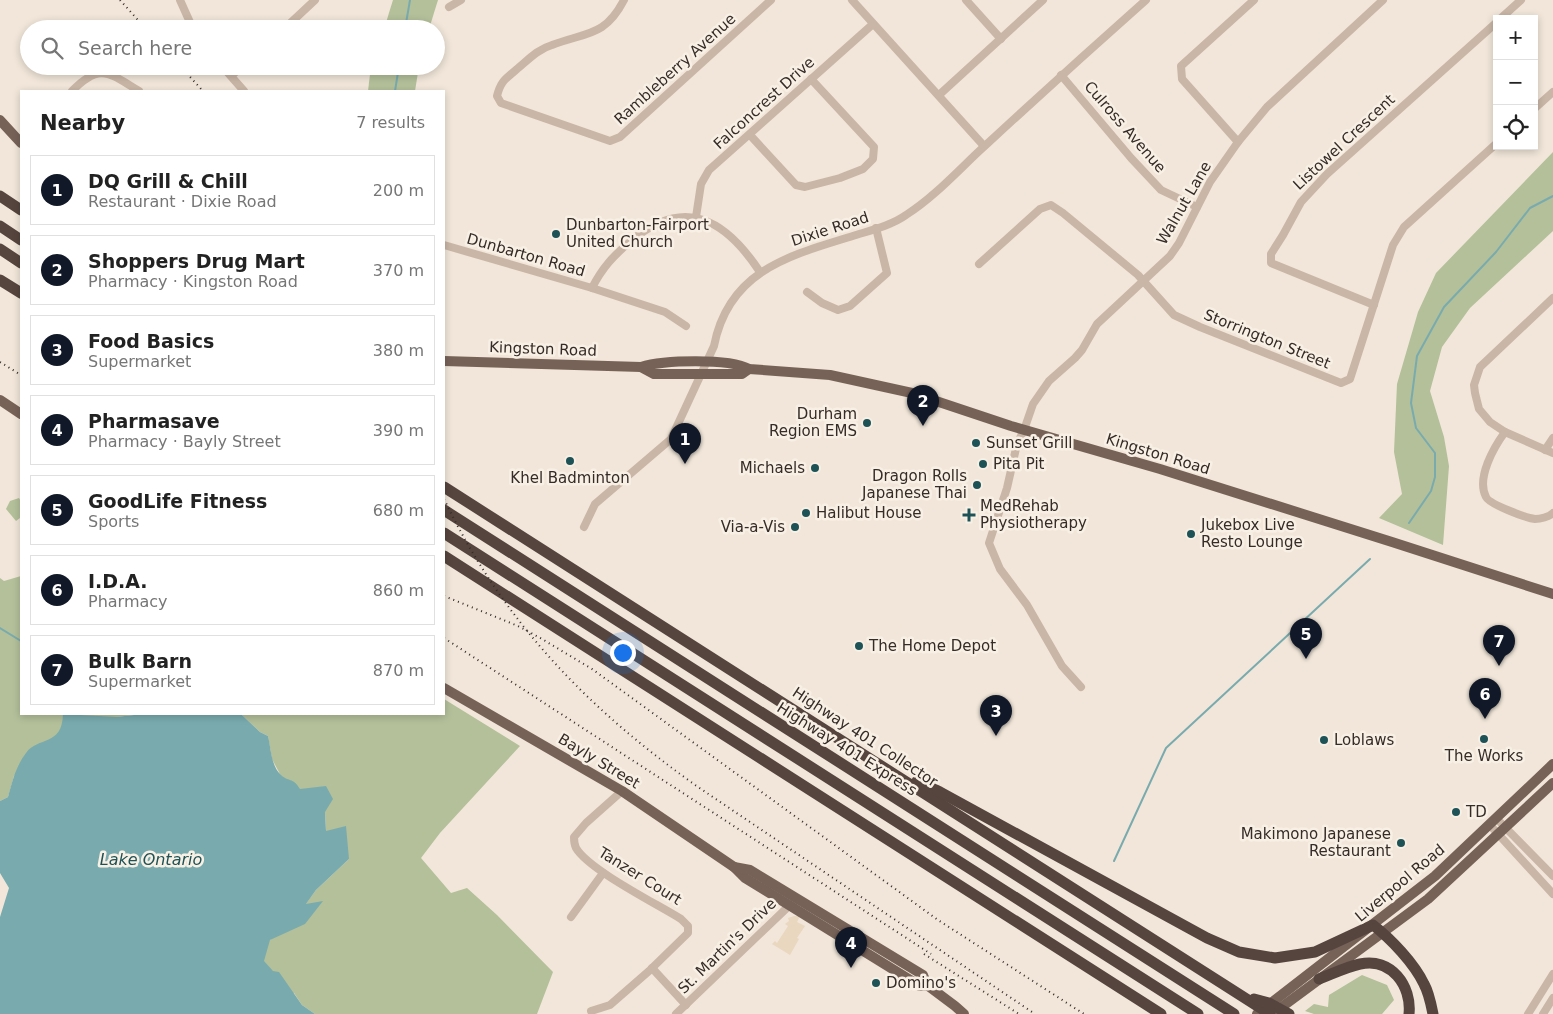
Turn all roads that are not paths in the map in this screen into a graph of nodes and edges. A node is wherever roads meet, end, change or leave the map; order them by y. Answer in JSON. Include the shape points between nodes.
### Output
{"nodes":[{"id":1,"x":180,"y":0,"type":"edge"},
{"id":2,"x":315,"y":0,"type":"edge"},
{"id":3,"x":461,"y":0,"type":"edge"},
{"id":4,"x":624,"y":0,"type":"edge"},
{"id":5,"x":771,"y":0,"type":"edge"},
{"id":6,"x":852,"y":0,"type":"edge"},
{"id":7,"x":966,"y":0,"type":"edge"},
{"id":8,"x":1043,"y":0,"type":"edge"},
{"id":9,"x":1146,"y":0,"type":"edge"},
{"id":10,"x":1254,"y":0,"type":"edge"},
{"id":11,"x":1384,"y":0,"type":"edge"},
{"id":12,"x":1521,"y":0,"type":"edge"},
{"id":13,"x":449,"y":7,"type":"dead end"},
{"id":14,"x":1504,"y":15,"type":"edge"},
{"id":15,"x":189,"y":20,"type":"edge"},
{"id":16,"x":294,"y":20,"type":"edge"},
{"id":17,"x":873,"y":24,"type":"junction"},
{"id":18,"x":1493,"y":26,"type":"edge"},
{"id":19,"x":1001,"y":39,"type":"junction"},
{"id":20,"x":92,"y":75,"type":"edge"},
{"id":21,"x":112,"y":75,"type":"edge"},
{"id":22,"x":232,"y":76,"type":"edge"},
{"id":23,"x":1061,"y":76,"type":"junction"},
{"id":24,"x":811,"y":79,"type":"junction"},
{"id":25,"x":73,"y":90,"type":"edge"},
{"id":26,"x":137,"y":90,"type":"edge"},
{"id":27,"x":243,"y":90,"type":"edge"},
{"id":28,"x":1553,"y":92,"type":"edge"},
{"id":29,"x":939,"y":95,"type":"junction"},
{"id":30,"x":1538,"y":105,"type":"edge"},
{"id":31,"x":0,"y":120,"type":"edge"},
{"id":32,"x":750,"y":135,"type":"junction"},
{"id":33,"x":20,"y":141,"type":"edge"},
{"id":34,"x":1238,"y":142,"type":"junction"},
{"id":35,"x":984,"y":146,"type":"junction"},
{"id":36,"x":1493,"y":147,"type":"edge"},
{"id":37,"x":0,"y":196,"type":"edge"},
{"id":38,"x":1197,"y":207,"type":"junction"},
{"id":39,"x":20,"y":209,"type":"edge"},
{"id":40,"x":696,"y":217,"type":"junction"},
{"id":41,"x":0,"y":226,"type":"edge"},
{"id":42,"x":876,"y":228,"type":"junction"},
{"id":43,"x":20,"y":239,"type":"edge"},
{"id":44,"x":445,"y":245,"type":"edge"},
{"id":45,"x":0,"y":249,"type":"edge"},
{"id":46,"x":20,"y":262,"type":"edge"},
{"id":47,"x":979,"y":264,"type":"dead end"},
{"id":48,"x":760,"y":272,"type":"junction"},
{"id":49,"x":0,"y":280,"type":"edge"},
{"id":50,"x":1144,"y":282,"type":"junction"},
{"id":51,"x":592,"y":288,"type":"junction"},
{"id":52,"x":20,"y":292,"type":"edge"},
{"id":53,"x":807,"y":292,"type":"dead end"},
{"id":54,"x":1553,"y":298,"type":"edge"},
{"id":55,"x":1374,"y":305,"type":"junction"},
{"id":56,"x":686,"y":326,"type":"dead end"},
{"id":57,"x":445,"y":361,"type":"edge"},
{"id":58,"x":705,"y":362,"type":"junction"},
{"id":59,"x":641,"y":367,"type":"junction"},
{"id":60,"x":749,"y":369,"type":"junction"},
{"id":61,"x":701,"y":373,"type":"junction"},
{"id":62,"x":0,"y":400,"type":"edge"},
{"id":63,"x":20,"y":413,"type":"edge"},
{"id":64,"x":1024,"y":430,"type":"junction"},
{"id":65,"x":1505,"y":432,"type":"junction"},
{"id":66,"x":1553,"y":438,"type":"edge"},
{"id":67,"x":1545,"y":450,"type":"junction"},
{"id":68,"x":1553,"y":453,"type":"edge"},
{"id":69,"x":445,"y":488,"type":"edge"},
{"id":70,"x":445,"y":511,"type":"edge"},
{"id":71,"x":1553,"y":514,"type":"edge"},
{"id":72,"x":584,"y":527,"type":"dead end"},
{"id":73,"x":445,"y":534,"type":"edge"},
{"id":74,"x":445,"y":557,"type":"edge"},
{"id":75,"x":1553,"y":594,"type":"edge"},
{"id":76,"x":1080,"y":687,"type":"dead end"},
{"id":77,"x":445,"y":689,"type":"edge"},
{"id":78,"x":862,"y":752,"type":"junction"},
{"id":79,"x":1553,"y":764,"type":"edge"},
{"id":80,"x":1553,"y":783,"type":"edge"},
{"id":81,"x":622,"y":791,"type":"junction"},
{"id":82,"x":1493,"y":821,"type":"junction"},
{"id":83,"x":1502,"y":830,"type":"junction"},
{"id":84,"x":603,"y":872,"type":"junction"},
{"id":85,"x":1553,"y":876,"type":"edge"},
{"id":86,"x":1553,"y":894,"type":"edge"},
{"id":87,"x":793,"y":901,"type":"junction"},
{"id":88,"x":571,"y":917,"type":"dead end"},
{"id":89,"x":1369,"y":922,"type":"junction"},
{"id":90,"x":1383,"y":933,"type":"junction"},
{"id":91,"x":652,"y":968,"type":"junction"},
{"id":92,"x":1553,"y":974,"type":"edge"},
{"id":93,"x":1320,"y":979,"type":"junction"},
{"id":94,"x":1238,"y":994,"type":"junction"},
{"id":95,"x":1553,"y":998,"type":"edge"},
{"id":96,"x":686,"y":1005,"type":"junction"},
{"id":97,"x":1284,"y":1005,"type":"edge"},
{"id":98,"x":591,"y":1011,"type":"dead end"},
{"id":99,"x":676,"y":1014,"type":"edge"},
{"id":100,"x":964,"y":1014,"type":"edge"},
{"id":101,"x":1161,"y":1014,"type":"edge"},
{"id":102,"x":1198,"y":1014,"type":"edge"},
{"id":103,"x":1234,"y":1014,"type":"edge"},
{"id":104,"x":1257,"y":1014,"type":"edge"},
{"id":105,"x":1271,"y":1014,"type":"edge"},
{"id":106,"x":1409,"y":1014,"type":"edge"},
{"id":107,"x":1433,"y":1014,"type":"edge"},
{"id":108,"x":1528,"y":1014,"type":"edge"},
{"id":109,"x":1543,"y":1014,"type":"edge"}],
"edges":[{"from":1,"to":15,"type":"street"},
{"from":2,"to":16,"type":"street"},
{"from":3,"to":13,"type":"street"},
{"from":4,"to":5,"type":"street","name":"Rambleberry Avenue","via":[[616,15],[594,33],[550,45],[536,53],[500,84],[497,96],[501,103],[610,141],[620,137]]},
{"from":6,"to":17,"type":"street"},
{"from":7,"to":19,"type":"street"},
{"from":8,"to":19,"type":"street"},
{"from":9,"to":23,"type":"street","name":"Dixie Road"},
{"from":10,"to":34,"type":"street","via":[[1181,66],[1182,79]]},
{"from":11,"to":34,"type":"street","name":"Walnut Lane","via":[[1267,107]]},
{"from":12,"to":14,"type":"street"},
{"from":17,"to":24,"type":"street","name":"Falconcrest Drive"},
{"from":17,"to":29,"type":"street"},
{"from":18,"to":55,"type":"street","name":"Listowel Crescent","via":[[1327,174],[1301,202],[1271,254],[1271,263]]},
{"from":19,"to":29,"type":"street"},
{"from":20,"to":25,"type":"street"},
{"from":21,"to":26,"type":"street"},
{"from":22,"to":27,"type":"street"},
{"from":23,"to":35,"type":"street","name":"Dixie Road"},
{"from":23,"to":38,"type":"street","name":"Culross Avenue","via":[[1161,190]]},
{"from":24,"to":32,"type":"street","name":"Falconcrest Drive"},
{"from":24,"to":32,"type":"street","via":[[874,146],[873,159],[863,169],[805,188],[796,185]]},
{"from":28,"to":30,"type":"street"},
{"from":29,"to":35,"type":"street"},
{"from":31,"to":33,"type":"main road"},
{"from":32,"to":40,"type":"street","name":"Falconcrest Drive","via":[[709,170],[700,184]]},
{"from":34,"to":38,"type":"street","name":"Walnut Lane"},
{"from":35,"to":42,"type":"street","name":"Dixie Road","via":[[933,195],[904,217]]},
{"from":36,"to":55,"type":"street","name":"Storrington Street","via":[[1404,227],[1393,245]]},
{"from":37,"to":39,"type":"highway"},
{"from":38,"to":50,"type":"street","name":"Walnut Lane","via":[[1170,256]]},
{"from":40,"to":48,"type":"street","via":[[718,227],[731,238]]},
{"from":40,"to":51,"type":"street","name":"Dunbarton Road","via":[[663,220],[647,229],[609,260]]},
{"from":41,"to":43,"type":"highway"},
{"from":42,"to":48,"type":"street","name":"Dixie Road","via":[[795,254]]},
{"from":42,"to":53,"type":"street","via":[[887,273],[850,306],[838,310]]},
{"from":44,"to":51,"type":"street","name":"Dunbarton Road"},
{"from":45,"to":46,"type":"highway"},
{"from":47,"to":50,"type":"street","name":"Storrington Street","via":[[1040,209],[1051,205]]},
{"from":48,"to":58,"type":"street","name":"Dixie Road","via":[[736,295],[717,330],[714,346]]},
{"from":49,"to":52,"type":"highway"},
{"from":50,"to":55,"type":"street","name":"Storrington Street","via":[[1174,315],[1341,383],[1350,379]]},
{"from":50,"to":64,"type":"street","name":"Walnut Lane","via":[[1096,324],[1082,350],[1049,381],[1033,404]]},
{"from":51,"to":56,"type":"street","via":[[665,312]]},
{"from":54,"to":65,"type":"street","via":[[1480,367],[1474,385],[1479,409]]},
{"from":57,"to":59,"type":"main road","name":"Kingston Road"},
{"from":58,"to":59,"type":"main road","name":"Kingston Road"},
{"from":58,"to":60,"type":"main road","name":"Kingston Road","via":[[740,364]]},
{"from":58,"to":61,"type":"street","name":"Dixie Road"},
{"from":59,"to":61,"type":"main road","name":"Kingston Road","via":[[654,374]]},
{"from":60,"to":61,"type":"main road","name":"Kingston Road","via":[[742,374]]},
{"from":60,"to":64,"type":"main road","name":"Kingston Road","via":[[830,375],[868,382],[912,392]]},
{"from":61,"to":72,"type":"street","name":"Dixie Road","via":[[671,439],[595,504]]},
{"from":62,"to":63,"type":"main road"},
{"from":64,"to":75,"type":"main road","name":"Kingston Road"},
{"from":64,"to":76,"type":"street","name":"Walnut Lane","via":[[1017,444],[989,543],[1000,569],[1027,605],[1062,666]]},
{"from":65,"to":67,"type":"street"},
{"from":65,"to":71,"type":"street","via":[[1492,451],[1483,478],[1486,497],[1495,505],[1535,519]]},
{"from":66,"to":67,"type":"street"},
{"from":67,"to":68,"type":"street"},
{"from":69,"to":78,"type":"highway","name":"Highway 401 Collector"},
{"from":70,"to":103,"type":"highway","name":"Highway 401 Express"},
{"from":73,"to":102,"type":"highway"},
{"from":74,"to":101,"type":"highway"},
{"from":77,"to":81,"type":"main road","name":"Bayly Street"},
{"from":78,"to":89,"type":"highway","via":[[1207,938],[1239,952],[1275,958],[1314,952]]},
{"from":78,"to":94,"type":"highway","name":"Highway 401 Collector"},
{"from":79,"to":82,"type":"main road","name":"Liverpool Road"},
{"from":80,"to":83,"type":"main road","name":"Liverpool Road"},
{"from":81,"to":84,"type":"street","name":"Tanzer Court","via":[[574,837],[574,846]]},
{"from":81,"to":87,"type":"main road","name":"Bayly Street","via":[[734,867],[745,878]]},
{"from":82,"to":83,"type":"street"},
{"from":82,"to":89,"type":"main road","name":"Liverpool Road","via":[[1435,876]]},
{"from":83,"to":85,"type":"street"},
{"from":83,"to":86,"type":"street"},
{"from":83,"to":90,"type":"main road","name":"Liverpool Road","via":[[1428,899]]},
{"from":84,"to":88,"type":"street"},
{"from":84,"to":91,"type":"street","name":"Tanzer Court","via":[[688,926],[688,933],[683,939]]},
{"from":87,"to":96,"type":"street","name":"St. Martin's Drive"},
{"from":87,"to":100,"type":"main road","name":"Bayly Street","via":[[920,986],[927,985]]},
{"from":89,"to":90,"type":"highway"},
{"from":89,"to":97,"type":"main road","name":"Liverpool Road"},
{"from":90,"to":93,"type":"main road","name":"Liverpool Road"},
{"from":90,"to":107,"type":"highway","via":[[1424,983]]},
{"from":91,"to":96,"type":"street"},
{"from":91,"to":98,"type":"street","name":"Tanzer Court","via":[[610,1005]]},
{"from":92,"to":108,"type":"street"},
{"from":93,"to":97,"type":"main road","name":"Liverpool Road"},
{"from":93,"to":106,"type":"highway","via":[[1360,964],[1390,969],[1408,993]]},
{"from":94,"to":97,"type":"highway"},
{"from":94,"to":105,"type":"highway","name":"Highway 401 Collector"},
{"from":95,"to":109,"type":"street"},
{"from":96,"to":99,"type":"street","name":"St. Martin's Drive"},
{"from":97,"to":104,"type":"main road","name":"Liverpool Road"},
{"from":97,"to":105,"type":"main road","name":"Liverpool Road"}]}
